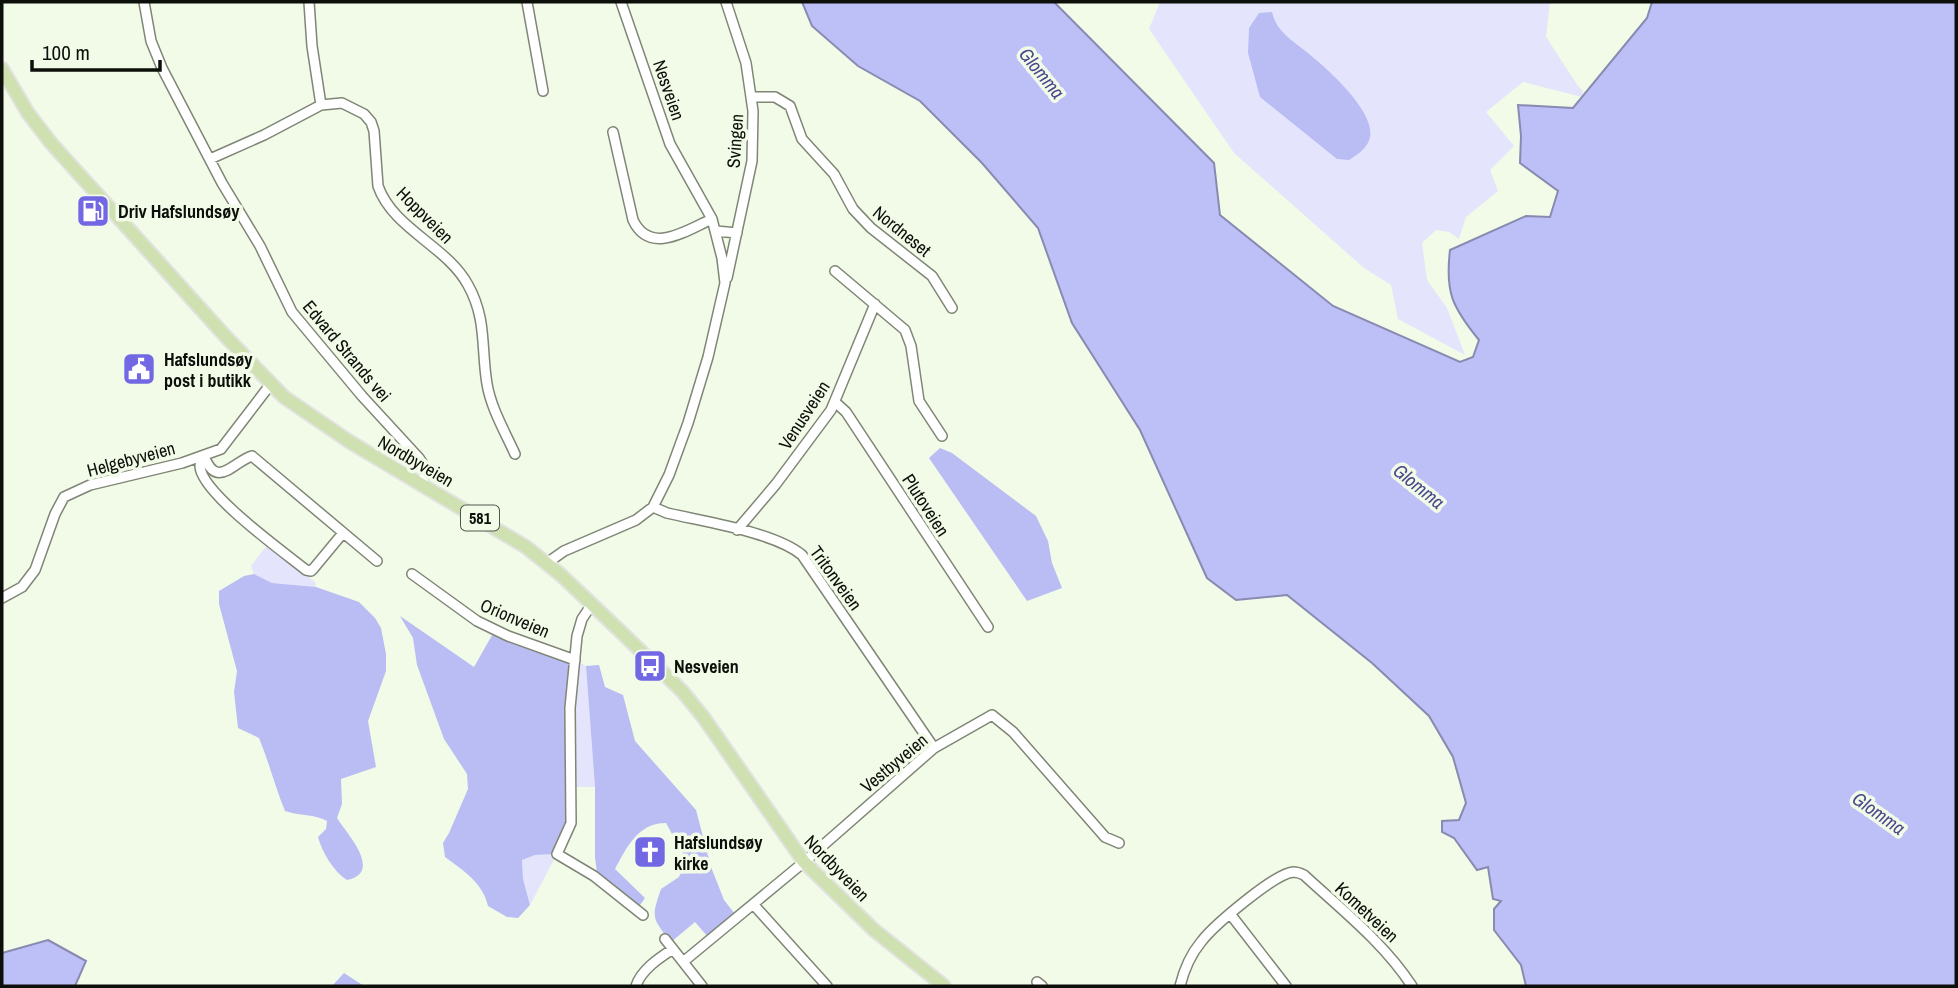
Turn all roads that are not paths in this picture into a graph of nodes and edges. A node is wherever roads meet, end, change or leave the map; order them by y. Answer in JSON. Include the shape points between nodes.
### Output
{"nodes":[{"id":1,"x":144,"y":2,"type":"edge"},
{"id":2,"x":309,"y":2,"type":"edge"},
{"id":3,"x":527,"y":2,"type":"edge"},
{"id":4,"x":621,"y":2,"type":"edge"},
{"id":5,"x":726,"y":2,"type":"edge"},
{"id":6,"x":2,"y":69,"type":"edge"},
{"id":7,"x":543,"y":91,"type":"dead end"},
{"id":8,"x":752,"y":97,"type":"junction"},
{"id":9,"x":321,"y":105,"type":"junction"},
{"id":10,"x":613,"y":132,"type":"dead end"},
{"id":11,"x":210,"y":159,"type":"junction"},
{"id":12,"x":712,"y":219,"type":"junction"},
{"id":13,"x":716,"y":231,"type":"junction"},
{"id":14,"x":737,"y":233,"type":"junction"},
{"id":15,"x":835,"y":271,"type":"dead end"},
{"id":16,"x":725,"y":283,"type":"junction"},
{"id":17,"x":875,"y":304,"type":"junction"},
{"id":18,"x":952,"y":308,"type":"dead end"},
{"id":19,"x":270,"y":385,"type":"junction"},
{"id":20,"x":835,"y":402,"type":"junction"},
{"id":21,"x":942,"y":436,"type":"dead end"},
{"id":22,"x":515,"y":454,"type":"dead end"},
{"id":23,"x":204,"y":456,"type":"junction"},
{"id":24,"x":422,"y":485,"type":"junction"},
{"id":25,"x":653,"y":507,"type":"junction"},
{"id":26,"x":737,"y":530,"type":"junction"},
{"id":27,"x":343,"y":533,"type":"junction"},
{"id":28,"x":377,"y":561,"type":"dead end"},
{"id":29,"x":547,"y":563,"type":"junction"},
{"id":30,"x":412,"y":574,"type":"dead end"},
{"id":31,"x":2,"y":598,"type":"edge"},
{"id":32,"x":592,"y":604,"type":"junction"},
{"id":33,"x":988,"y":627,"type":"dead end"},
{"id":34,"x":575,"y":660,"type":"junction"},
{"id":35,"x":934,"y":748,"type":"junction"},
{"id":36,"x":1119,"y":843,"type":"dead end"},
{"id":37,"x":804,"y":862,"type":"junction"},
{"id":38,"x":754,"y":904,"type":"junction"},
{"id":39,"x":643,"y":915,"type":"dead end"},
{"id":40,"x":1231,"y":915,"type":"junction"},
{"id":41,"x":665,"y":939,"type":"dead end"},
{"id":42,"x":673,"y":949,"type":"junction"},
{"id":43,"x":683,"y":962,"type":"junction"},
{"id":44,"x":636,"y":986,"type":"edge"},
{"id":45,"x":702,"y":986,"type":"edge"},
{"id":46,"x":827,"y":986,"type":"edge"},
{"id":47,"x":944,"y":986,"type":"edge"},
{"id":48,"x":1180,"y":986,"type":"edge"},
{"id":49,"x":1286,"y":986,"type":"edge"},
{"id":50,"x":1412,"y":986,"type":"edge"}],
"edges":[{"from":1,"to":11,"type":"street","name":"Edvard Strands vei","via":[[157,57]]},
{"from":2,"to":9,"type":"street"},
{"from":3,"to":7,"type":"street"},
{"from":4,"to":12,"type":"street","name":"Nesveien","via":[[670,144]]},
{"from":5,"to":8,"type":"street","name":"Svingen"},
{"from":6,"to":19,"type":"main road","name":"Nordbyveien","number":"581","via":[[51,143]]},
{"from":8,"to":14,"type":"street","name":"Svingen","via":[[751,161]]},
{"from":8,"to":18,"type":"street","name":"Nordneset","via":[[775,97],[790,106],[802,139],[834,174],[853,209],[932,276]]},
{"from":9,"to":11,"type":"street"},
{"from":9,"to":22,"type":"street","name":"Hoppveien","via":[[342,103],[368,117],[374,131],[381,194],[468,284],[482,321],[489,393]]},
{"from":10,"to":12,"type":"street","via":[[640,231],[665,240]]},
{"from":11,"to":24,"type":"street","name":"Edvard Strands vei","via":[[292,312],[419,458],[426,469]]},
{"from":12,"to":13,"type":"street","name":"Nesveien"},
{"from":13,"to":14,"type":"street"},
{"from":13,"to":16,"type":"street","name":"Nesveien"},
{"from":14,"to":16,"type":"street","name":"Svingen"},
{"from":15,"to":17,"type":"street"},
{"from":16,"to":25,"type":"street","name":"Nesveien","via":[[688,423]]},
{"from":17,"to":20,"type":"street","name":"Venusveien"},
{"from":17,"to":21,"type":"street","via":[[907,334],[919,401]]},
{"from":19,"to":23,"type":"street","name":"Helgebyveien","via":[[226,445]]},
{"from":19,"to":24,"type":"main road","name":"Nordbyveien","number":"581","via":[[313,419]]},
{"from":20,"to":26,"type":"street","name":"Venusveien"},
{"from":20,"to":33,"type":"street","name":"Plutoveien"},
{"from":23,"to":27,"type":"street","via":[[211,468],[220,472],[252,456]]},
{"from":23,"to":27,"type":"street","name":"Helgebyveien","via":[[201,469],[216,493],[306,570],[314,568]]},
{"from":23,"to":31,"type":"street","name":"Helgebyveien","via":[[90,485],[64,497],[35,570],[22,587]]},
{"from":24,"to":29,"type":"main road","name":"Nordbyveien","number":"581"},
{"from":25,"to":26,"type":"street","name":"Tritonveien"},
{"from":25,"to":29,"type":"street","via":[[636,520]]},
{"from":26,"to":35,"type":"street","name":"Tritonveien","via":[[783,542],[805,558]]},
{"from":27,"to":28,"type":"street"},
{"from":29,"to":32,"type":"main road","name":"Nordbyveien","number":"581"},
{"from":30,"to":34,"type":"street","name":"Orionveien","via":[[477,621]]},
{"from":32,"to":34,"type":"street","via":[[582,619]]},
{"from":32,"to":37,"type":"main road","name":"Nordbyveien","number":"581","via":[[692,704]]},
{"from":34,"to":39,"type":"street","via":[[570,708],[571,823],[557,853]]},
{"from":35,"to":36,"type":"street","name":"Vestbyveien","via":[[992,715],[1013,732],[1105,837]]},
{"from":35,"to":37,"type":"street","name":"Vestbyveien"},
{"from":37,"to":38,"type":"street","name":"Vestbyveien"},
{"from":37,"to":47,"type":"main road","name":"Nordbyveien","number":"581","via":[[874,930]]},
{"from":38,"to":43,"type":"street","name":"Vestbyveien"},
{"from":38,"to":46,"type":"street"},
{"from":40,"to":48,"type":"street","via":[[1195,949]]},
{"from":40,"to":49,"type":"street"},
{"from":40,"to":50,"type":"street","name":"Kometveien","via":[[1292,872],[1304,875],[1395,960]]},
{"from":41,"to":42,"type":"street"},
{"from":42,"to":43,"type":"street"},
{"from":42,"to":44,"type":"street","via":[[640,976]]},
{"from":43,"to":45,"type":"street"}]}
